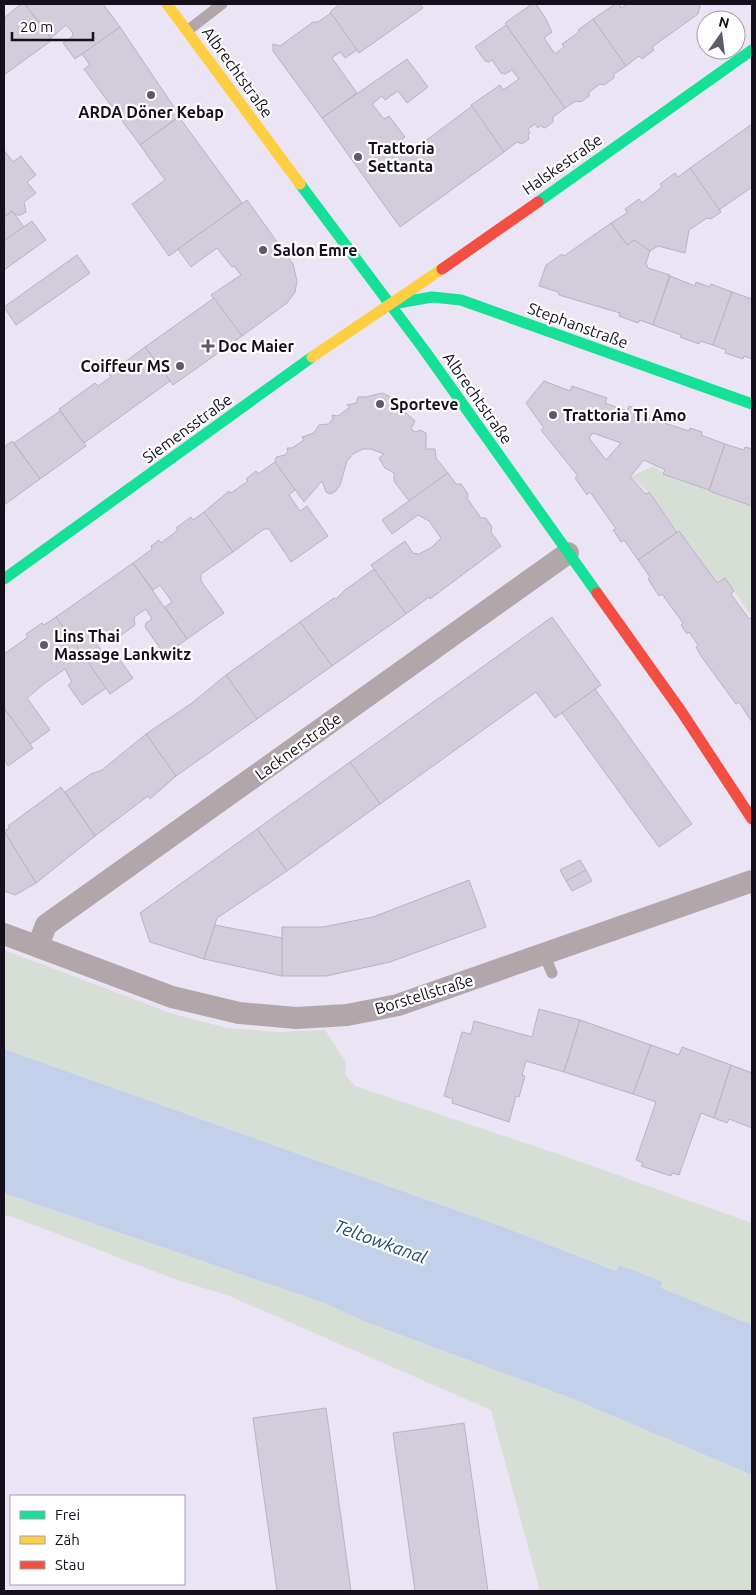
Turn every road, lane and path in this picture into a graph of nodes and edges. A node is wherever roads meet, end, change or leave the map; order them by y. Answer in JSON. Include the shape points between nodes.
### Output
{"nodes":[{"id":1,"x":167,"y":4,"type":"edge"},
{"id":2,"x":222,"y":4,"type":"edge"},
{"id":3,"x":187,"y":31,"type":"junction"},
{"id":4,"x":752,"y":50,"type":"edge"},
{"id":5,"x":390,"y":304,"type":"junction"},
{"id":6,"x":752,"y":404,"type":"edge"},
{"id":7,"x":568,"y":553,"type":"junction"},
{"id":8,"x":4,"y":579,"type":"edge"},
{"id":9,"x":752,"y":819,"type":"edge"},
{"id":10,"x":752,"y":881,"type":"edge"},
{"id":11,"x":4,"y":934,"type":"edge"},
{"id":12,"x":38,"y":946,"type":"junction"}],
"edges":[{"from":1,"to":3,"type":"street","name":"Albrechtstraße"},
{"from":2,"to":3,"type":"lane"},
{"from":3,"to":5,"type":"street","name":"Albrechtstraße"},
{"from":4,"to":5,"type":"street","name":"Halskestraße"},
{"from":5,"to":6,"type":"street","name":"Stephanstraße","via":[[432,297],[461,300]]},
{"from":5,"to":7,"type":"street","name":"Albrechtstraße"},
{"from":5,"to":8,"type":"street","name":"Siemensstraße"},
{"from":7,"to":9,"type":"street","name":"Albrechtstraße","via":[[681,711]]},
{"from":7,"to":12,"type":"street","name":"Lacknerstraße","via":[[46,925]]},
{"from":10,"to":12,"type":"street","name":"Borstellstraße","via":[[548,964],[398,1005],[347,1015],[296,1018],[239,1013],[172,997]]},
{"from":11,"to":12,"type":"street","name":"Borstellstraße"}]}
